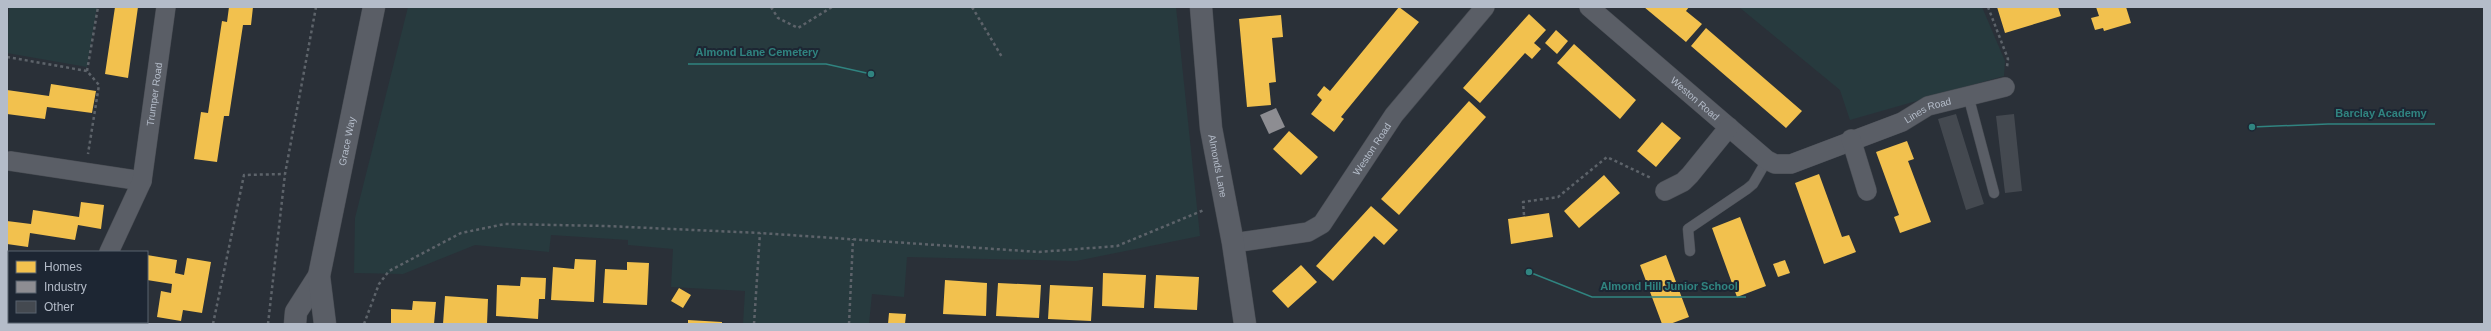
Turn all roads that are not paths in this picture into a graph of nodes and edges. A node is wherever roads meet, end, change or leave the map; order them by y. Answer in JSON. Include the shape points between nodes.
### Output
{"nodes":[{"id":1,"x":166,"y":7,"type":"edge"},
{"id":2,"x":374,"y":7,"type":"edge"},
{"id":3,"x":1201,"y":7,"type":"edge"},
{"id":4,"x":1484,"y":7,"type":"edge"},
{"id":5,"x":1589,"y":7,"type":"edge"},
{"id":6,"x":2005,"y":87,"type":"road end"},
{"id":7,"x":1968,"y":95,"type":"junction"},
{"id":8,"x":1729,"y":127,"type":"junction"},
{"id":9,"x":1851,"y":139,"type":"junction"},
{"id":10,"x":10,"y":160,"type":"dead end"},
{"id":11,"x":1767,"y":160,"type":"junction"},
{"id":12,"x":142,"y":181,"type":"junction"},
{"id":13,"x":1665,"y":190,"type":"road end"},
{"id":14,"x":1867,"y":191,"type":"dead end"},
{"id":15,"x":1994,"y":193,"type":"dead end"},
{"id":16,"x":1233,"y":243,"type":"junction"},
{"id":17,"x":109,"y":251,"type":"edge"},
{"id":18,"x":1690,"y":251,"type":"dead end"},
{"id":19,"x":319,"y":276,"type":"junction"},
{"id":20,"x":294,"y":324,"type":"edge"},
{"id":21,"x":325,"y":324,"type":"edge"},
{"id":22,"x":1245,"y":324,"type":"edge"}],
"edges":[{"from":1,"to":12,"type":"street","name":"Trumper Road"},
{"from":2,"to":19,"type":"street","name":"Grace Way"},
{"from":3,"to":16,"type":"street","name":"Almonds Lane","via":[[1211,128]]},
{"from":4,"to":16,"type":"street","name":"Weston Road","via":[[1394,115],[1322,224],[1308,232]]},
{"from":5,"to":8,"type":"street","name":"Weston Road"},
{"from":6,"to":7,"type":"street","name":"Lines Road"},
{"from":7,"to":9,"type":"street","name":"Lines Road","via":[[1928,106],[1902,122]]},
{"from":7,"to":15,"type":"lane"},
{"from":8,"to":11,"type":"street","name":"Weston Road"},
{"from":8,"to":13,"type":"street","name":"Weston Road","via":[[1690,175],[1674,187]]},
{"from":9,"to":11,"type":"street","name":"Lines Road","via":[[1791,164],[1775,164]]},
{"from":9,"to":14,"type":"street"},
{"from":10,"to":12,"type":"street","via":[[85,174]]},
{"from":11,"to":18,"type":"lane","via":[[1753,184],[1688,229]]},
{"from":12,"to":17,"type":"street","name":"Trumper Road"},
{"from":16,"to":22,"type":"street","name":"Almonds Lane"},
{"from":19,"to":20,"type":"street","name":"Grace Way","via":[[296,312]]},
{"from":19,"to":21,"type":"street","name":"Grace Way"}]}
